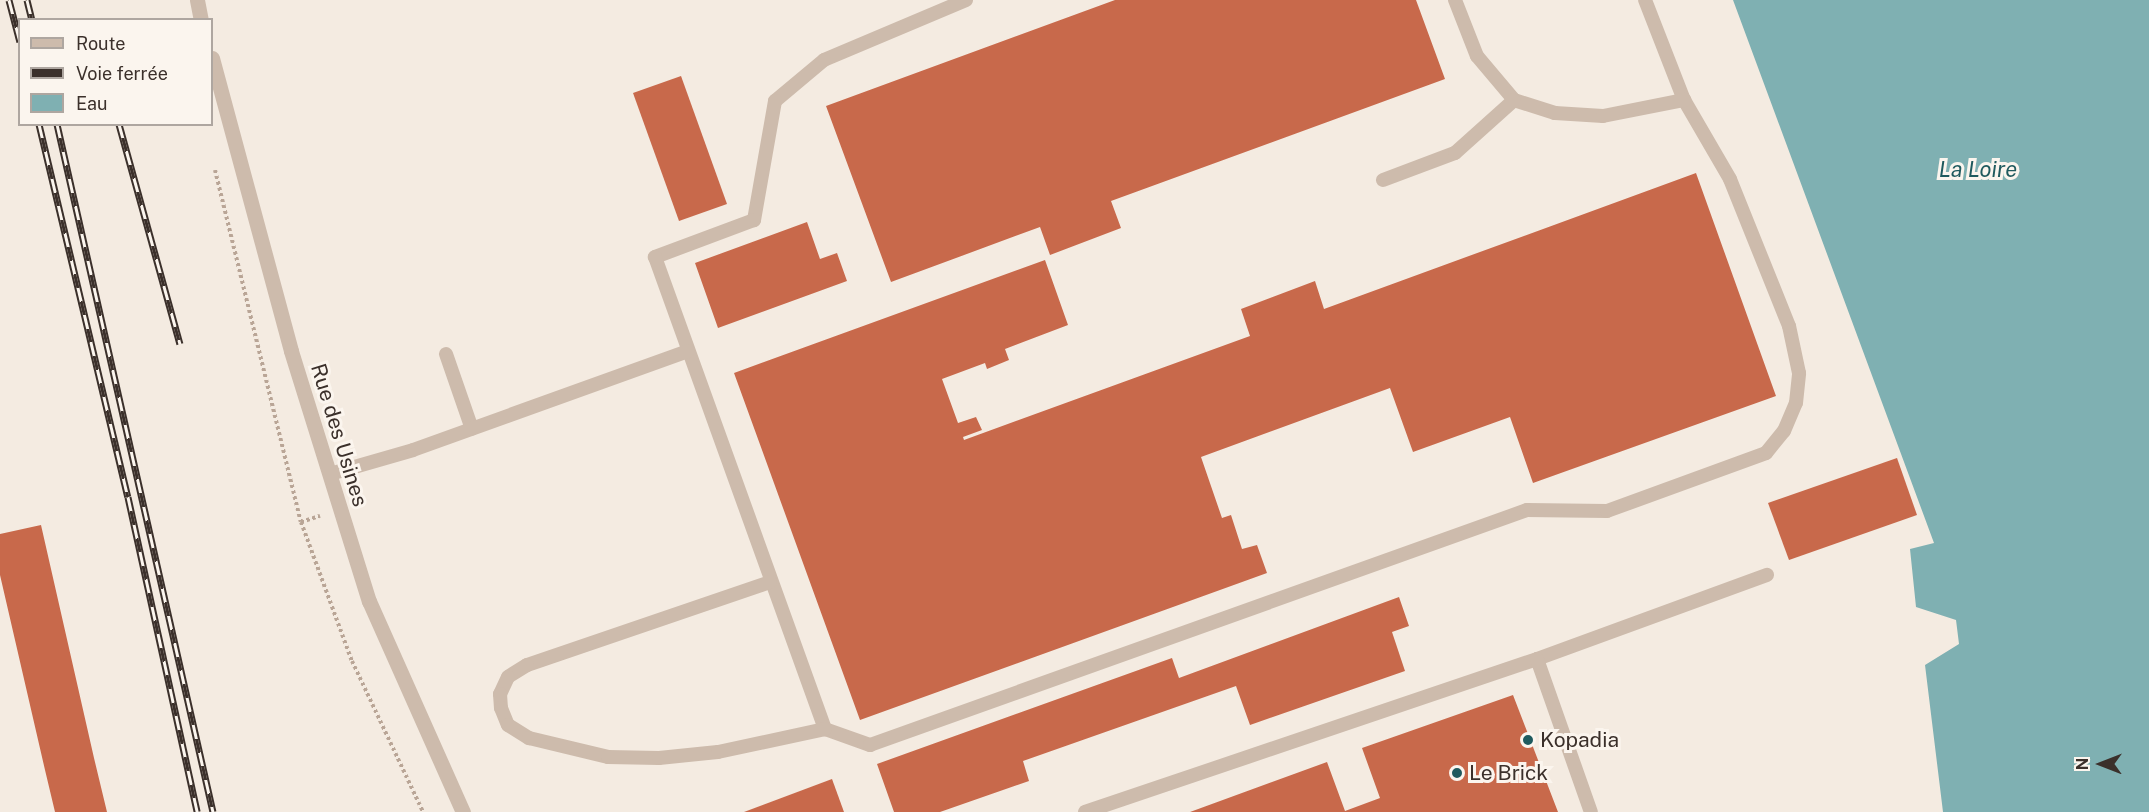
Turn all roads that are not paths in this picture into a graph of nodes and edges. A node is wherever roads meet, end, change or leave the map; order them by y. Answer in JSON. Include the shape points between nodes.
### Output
{"nodes":[{"id":1,"x":196,"y":0,"type":"edge"},
{"id":2,"x":966,"y":0,"type":"edge"},
{"id":3,"x":1455,"y":0,"type":"edge"},
{"id":4,"x":1646,"y":0,"type":"edge"},
{"id":5,"x":200,"y":18,"type":"edge"},
{"id":6,"x":213,"y":62,"type":"edge"},
{"id":7,"x":1514,"y":100,"type":"junction"},
{"id":8,"x":1684,"y":100,"type":"junction"},
{"id":9,"x":1383,"y":180,"type":"dead end"},
{"id":10,"x":688,"y":351,"type":"junction"},
{"id":11,"x":446,"y":354,"type":"dead end"},
{"id":12,"x":472,"y":429,"type":"junction"},
{"id":13,"x":330,"y":474,"type":"junction"},
{"id":14,"x":1767,"y":575,"type":"dead end"},
{"id":15,"x":770,"y":582,"type":"junction"},
{"id":16,"x":1537,"y":658,"type":"junction"},
{"id":17,"x":825,"y":729,"type":"junction"},
{"id":18,"x":463,"y":812,"type":"edge"},
{"id":19,"x":1085,"y":812,"type":"edge"},
{"id":20,"x":1591,"y":812,"type":"edge"}],
"edges":[{"from":1,"to":5,"type":"street"},
{"from":2,"to":10,"type":"lane","via":[[825,60],[775,101],[754,220],[655,257]]},
{"from":3,"to":7,"type":"lane","via":[[1477,56]]},
{"from":4,"to":8,"type":"lane"},
{"from":6,"to":13,"type":"street","name":"Rue des Usines","via":[[291,351]]},
{"from":7,"to":8,"type":"lane","via":[[1555,113],[1603,116]]},
{"from":7,"to":9,"type":"lane","via":[[1455,153]]},
{"from":8,"to":17,"type":"lane","via":[[1730,179],[1789,326],[1799,373],[1796,404],[1784,431],[1766,453],[1607,512],[1527,510],[870,745]]},
{"from":10,"to":12,"type":"lane"},
{"from":10,"to":15,"type":"lane"},
{"from":11,"to":12,"type":"lane"},
{"from":12,"to":13,"type":"lane"},
{"from":13,"to":18,"type":"street","name":"Rue des Usines","via":[[369,601]]},
{"from":14,"to":16,"type":"lane"},
{"from":15,"to":17,"type":"lane"},
{"from":15,"to":17,"type":"lane","via":[[527,665],[508,677],[500,694],[501,708],[508,725],[529,738],[608,757],[659,758],[718,752]]},
{"from":16,"to":19,"type":"lane"},
{"from":16,"to":20,"type":"lane"}]}
